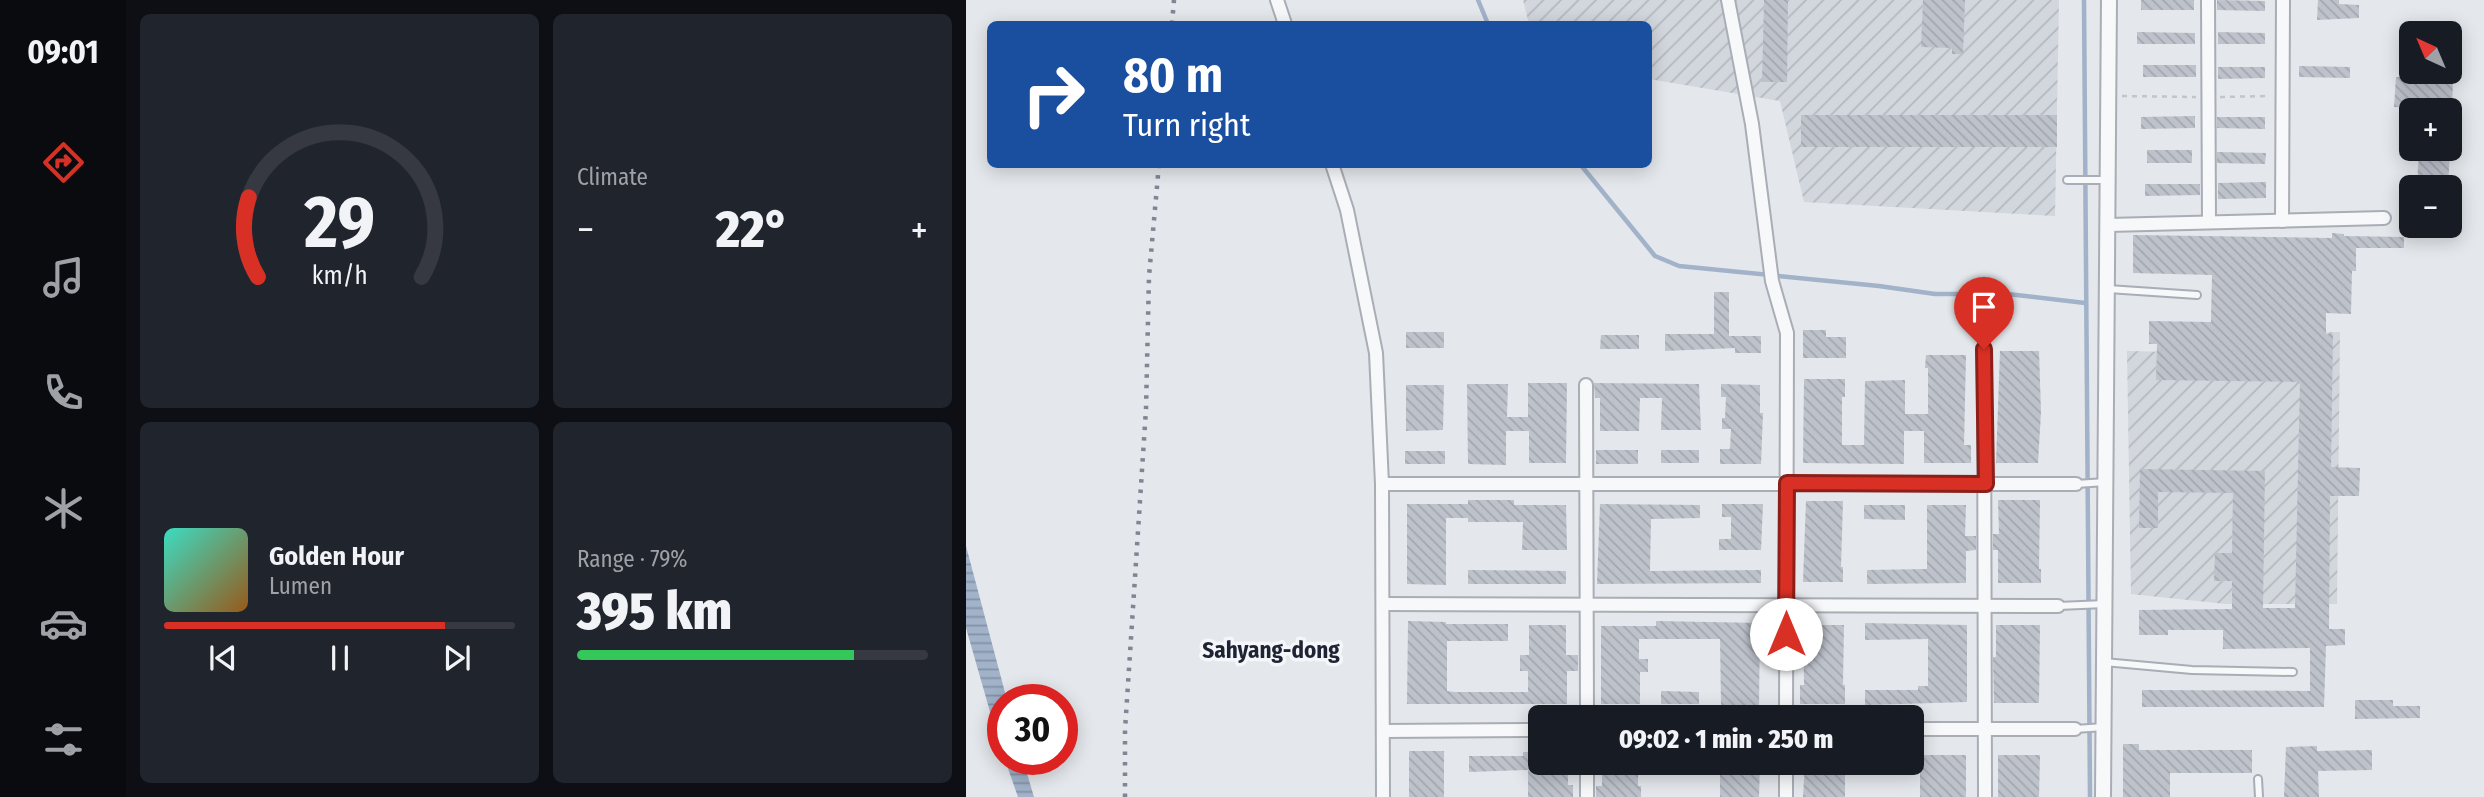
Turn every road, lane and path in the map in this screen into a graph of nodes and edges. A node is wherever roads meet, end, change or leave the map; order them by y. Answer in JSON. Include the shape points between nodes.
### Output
{"nodes":[{"id":1,"x":1277,"y":0,"type":"edge"},
{"id":2,"x":1728,"y":0,"type":"edge"},
{"id":3,"x":2109,"y":0,"type":"edge"},
{"id":4,"x":2208,"y":0,"type":"edge"},
{"id":5,"x":2283,"y":0,"type":"edge"},
{"id":6,"x":1284,"y":21,"type":"edge"},
{"id":7,"x":1333,"y":168,"type":"edge"},
{"id":8,"x":2067,"y":180,"type":"dead end"},
{"id":9,"x":2108,"y":180,"type":"junction"},
{"id":10,"x":2384,"y":218,"type":"dead end"},
{"id":11,"x":2282,"y":221,"type":"junction"},
{"id":12,"x":2209,"y":222,"type":"junction"},
{"id":13,"x":2108,"y":225,"type":"junction"},
{"id":14,"x":2108,"y":289,"type":"junction"},
{"id":15,"x":2197,"y":295,"type":"dead end"},
{"id":16,"x":1984,"y":349,"type":"dead end"},
{"id":17,"x":1586,"y":384,"type":"dead end"},
{"id":18,"x":2102,"y":482,"type":"junction"},
{"id":19,"x":1787,"y":483,"type":"junction"},
{"id":20,"x":1382,"y":484,"type":"junction"},
{"id":21,"x":1586,"y":484,"type":"junction"},
{"id":22,"x":1986,"y":484,"type":"junction"},
{"id":23,"x":2079,"y":484,"type":"joint"},
{"id":24,"x":1383,"y":604,"type":"junction"},
{"id":25,"x":1586,"y":605,"type":"junction"},
{"id":26,"x":2099,"y":605,"type":"junction"},
{"id":27,"x":1787,"y":606,"type":"junction"},
{"id":28,"x":1986,"y":606,"type":"junction"},
{"id":29,"x":2058,"y":606,"type":"joint"},
{"id":30,"x":2104,"y":662,"type":"junction"},
{"id":31,"x":2292,"y":672,"type":"dead end"},
{"id":32,"x":1587,"y":705,"type":"edge"},
{"id":33,"x":1786,"y":705,"type":"edge"},
{"id":34,"x":2099,"y":728,"type":"junction"},
{"id":35,"x":1924,"y":729,"type":"edge"},
{"id":36,"x":1984,"y":729,"type":"junction"},
{"id":37,"x":2078,"y":729,"type":"joint"},
{"id":38,"x":1528,"y":730,"type":"edge"},
{"id":39,"x":1383,"y":731,"type":"junction"},
{"id":40,"x":1587,"y":775,"type":"edge"},
{"id":41,"x":1786,"y":775,"type":"edge"},
{"id":42,"x":2258,"y":779,"type":"dead end"},
{"id":43,"x":1383,"y":797,"type":"edge"},
{"id":44,"x":1587,"y":797,"type":"edge"},
{"id":45,"x":1786,"y":797,"type":"edge"},
{"id":46,"x":1985,"y":797,"type":"edge"},
{"id":47,"x":2103,"y":797,"type":"edge"},
{"id":48,"x":2259,"y":797,"type":"edge"}],
"edges":[{"from":1,"to":6,"type":"street"},
{"from":2,"to":19,"type":"street","via":[[1752,124],[1772,276],[1787,333]]},
{"from":3,"to":9,"type":"street"},
{"from":4,"to":12,"type":"street"},
{"from":5,"to":11,"type":"street"},
{"from":7,"to":20,"type":"street","via":[[1347,210],[1376,353]]},
{"from":8,"to":9,"type":"lane"},
{"from":9,"to":13,"type":"street"},
{"from":10,"to":11,"type":"street"},
{"from":11,"to":12,"type":"street"},
{"from":12,"to":13,"type":"street"},
{"from":13,"to":14,"type":"street"},
{"from":14,"to":15,"type":"lane"},
{"from":14,"to":18,"type":"street"},
{"from":16,"to":22,"type":"street"},
{"from":17,"to":21,"type":"street"},
{"from":18,"to":23,"type":"lane"},
{"from":18,"to":26,"type":"street"},
{"from":19,"to":21,"type":"street"},
{"from":19,"to":22,"type":"street"},
{"from":19,"to":27,"type":"street"},
{"from":20,"to":21,"type":"street"},
{"from":20,"to":24,"type":"street"},
{"from":21,"to":25,"type":"street"},
{"from":22,"to":23,"type":"street"},
{"from":22,"to":28,"type":"street"},
{"from":24,"to":25,"type":"street"},
{"from":24,"to":39,"type":"street"},
{"from":25,"to":27,"type":"street"},
{"from":25,"to":32,"type":"street"},
{"from":26,"to":29,"type":"lane"},
{"from":26,"to":30,"type":"street"},
{"from":27,"to":28,"type":"street"},
{"from":27,"to":33,"type":"street"},
{"from":28,"to":29,"type":"street"},
{"from":28,"to":36,"type":"street"},
{"from":30,"to":31,"type":"lane"},
{"from":30,"to":34,"type":"street"},
{"from":34,"to":37,"type":"lane"},
{"from":34,"to":47,"type":"street"},
{"from":35,"to":36,"type":"street"},
{"from":36,"to":37,"type":"street"},
{"from":36,"to":46,"type":"street"},
{"from":38,"to":39,"type":"street"},
{"from":39,"to":43,"type":"street"},
{"from":40,"to":44,"type":"street"},
{"from":41,"to":45,"type":"street"},
{"from":42,"to":48,"type":"lane"}]}
